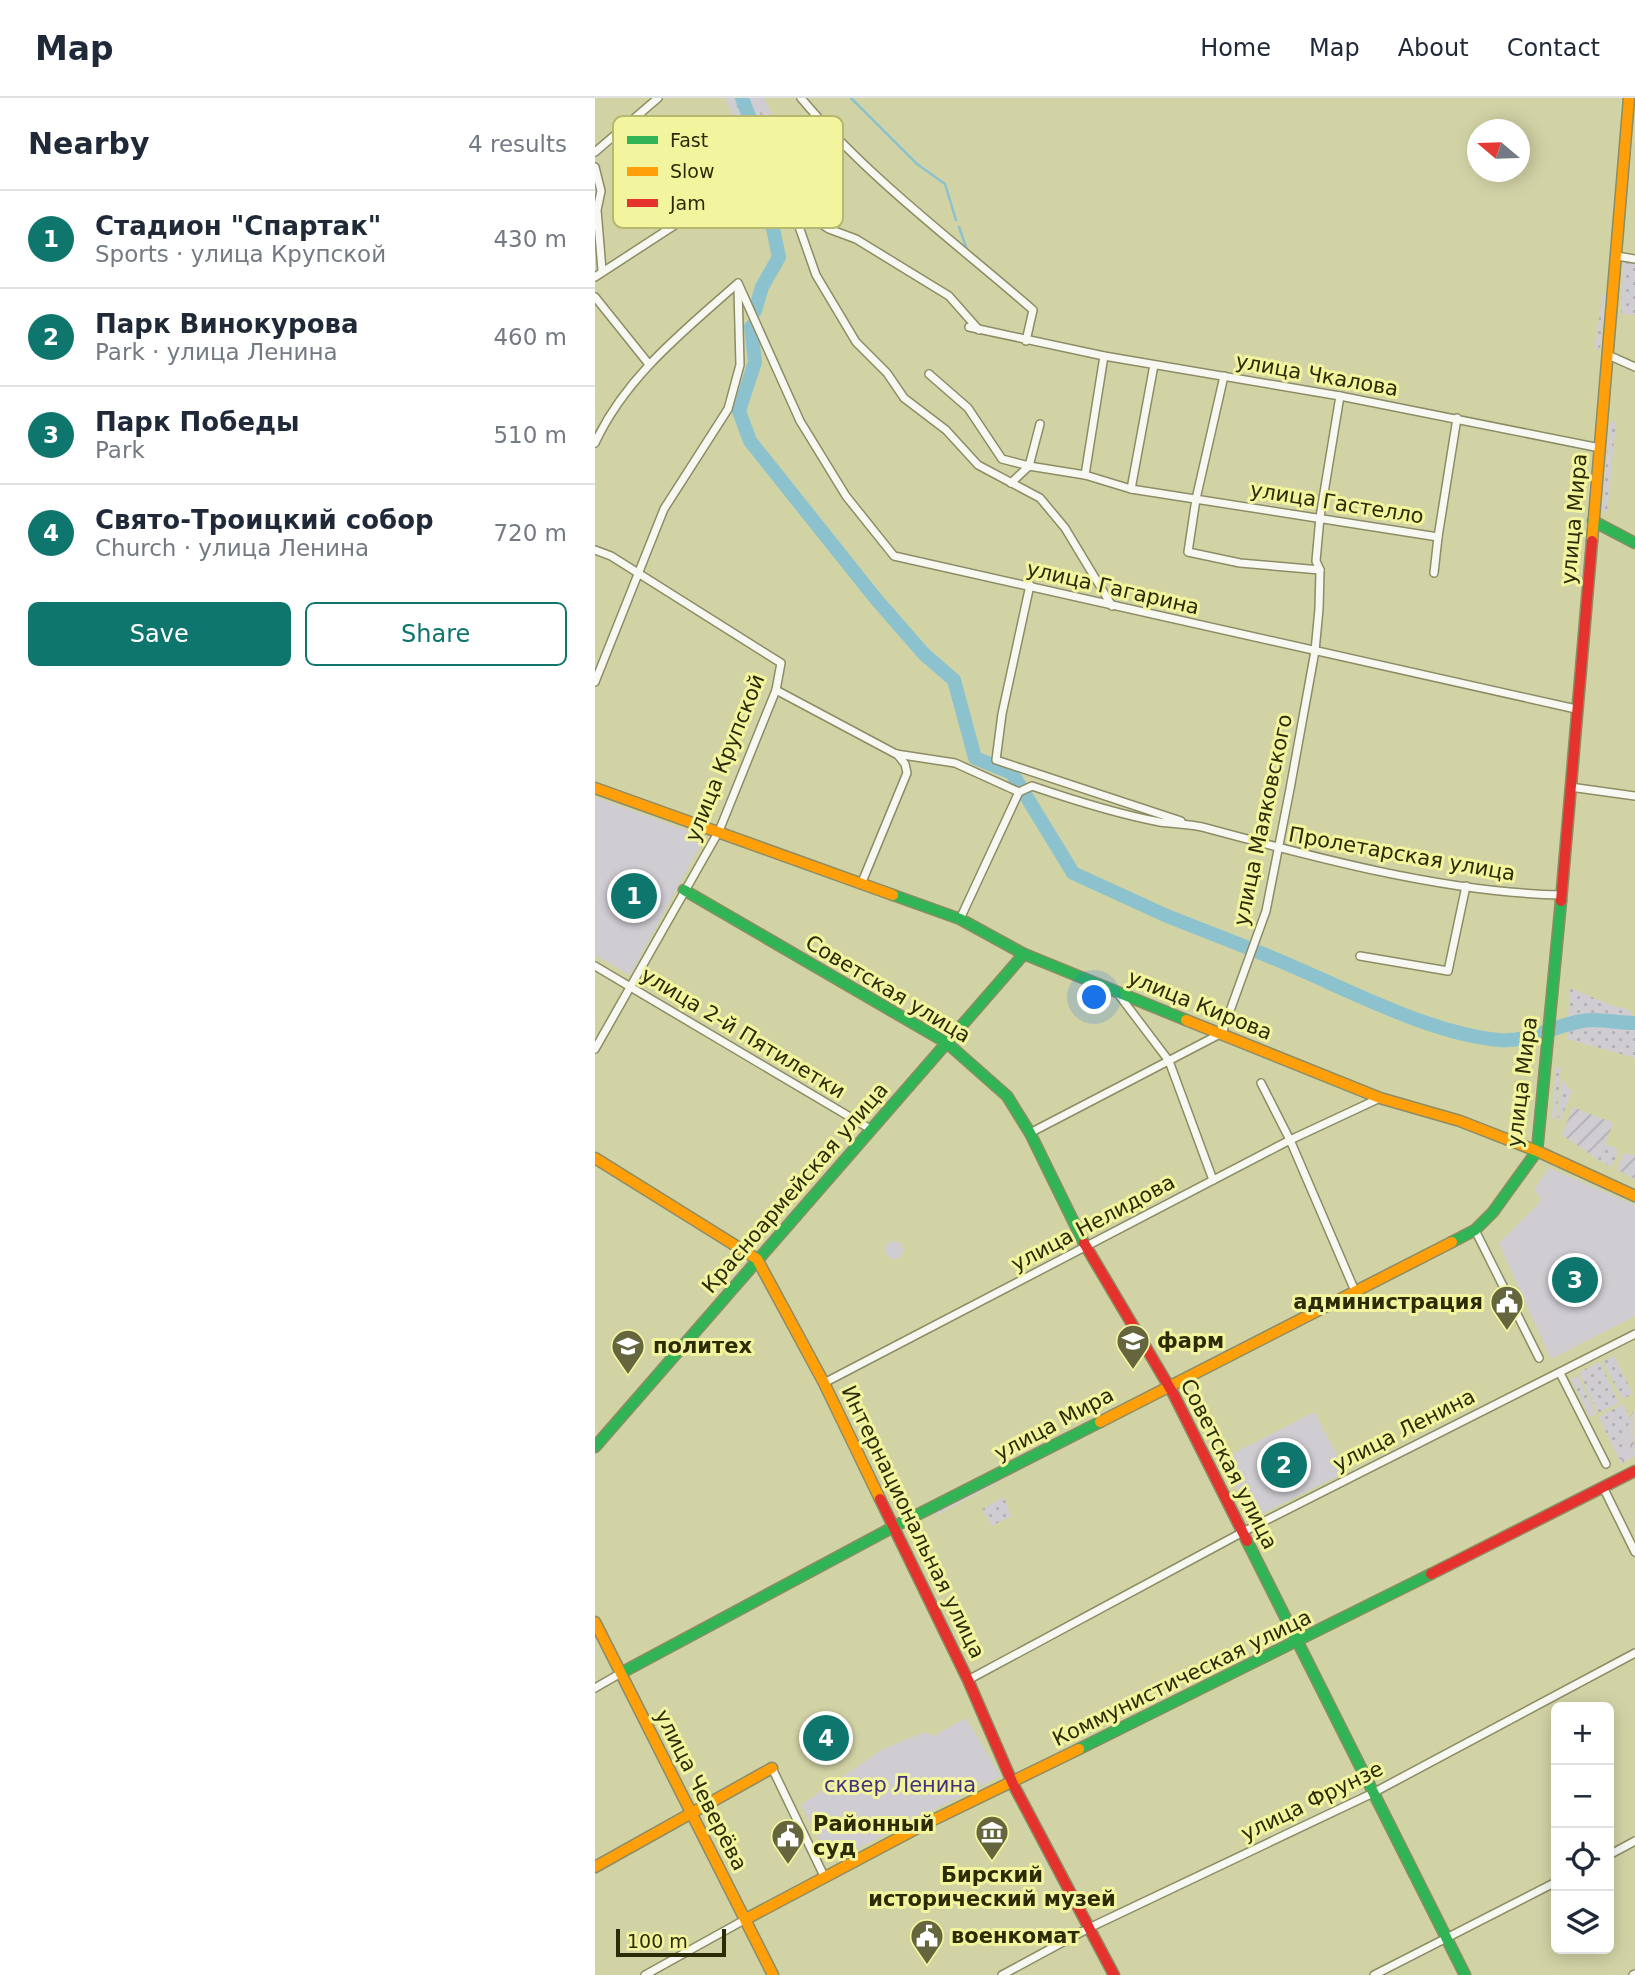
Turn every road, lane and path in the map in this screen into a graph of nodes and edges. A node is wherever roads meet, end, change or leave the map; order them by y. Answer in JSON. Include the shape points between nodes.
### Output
{"nodes":[{"id":1,"x":658,"y":98,"type":"edge"},
{"id":2,"x":801,"y":98,"type":"edge"},
{"id":3,"x":1629,"y":98,"type":"edge"},
{"id":4,"x":637,"y":116,"type":"edge"},
{"id":5,"x":816,"y":116,"type":"edge"},
{"id":6,"x":613,"y":137,"type":"edge"},
{"id":7,"x":843,"y":142,"type":"edge"},
{"id":8,"x":595,"y":152,"type":"edge"},
{"id":9,"x":595,"y":167,"type":"edge"},
{"id":10,"x":596,"y":210,"type":"edge"},
{"id":11,"x":670,"y":228,"type":"edge"},
{"id":12,"x":799,"y":228,"type":"edge"},
{"id":13,"x":828,"y":228,"type":"edge"},
{"id":14,"x":1617,"y":256,"type":"junction"},
{"id":15,"x":1635,"y":258,"type":"edge"},
{"id":16,"x":602,"y":270,"type":"junction"},
{"id":17,"x":595,"y":277,"type":"edge"},
{"id":18,"x":738,"y":283,"type":"junction"},
{"id":19,"x":595,"y":297,"type":"edge"},
{"id":20,"x":969,"y":327,"type":"dead end"},
{"id":21,"x":980,"y":330,"type":"junction"},
{"id":22,"x":1027,"y":341,"type":"junction"},
{"id":23,"x":1608,"y":355,"type":"junction"},
{"id":24,"x":1104,"y":356,"type":"junction"},
{"id":25,"x":647,"y":363,"type":"junction"},
{"id":26,"x":1154,"y":365,"type":"junction"},
{"id":27,"x":1635,"y":367,"type":"edge"},
{"id":28,"x":929,"y":374,"type":"dead end"},
{"id":29,"x":1224,"y":376,"type":"junction"},
{"id":30,"x":1340,"y":396,"type":"junction"},
{"id":31,"x":1457,"y":418,"type":"junction"},
{"id":32,"x":1040,"y":424,"type":"dead end"},
{"id":33,"x":595,"y":443,"type":"edge"},
{"id":34,"x":1600,"y":448,"type":"junction"},
{"id":35,"x":1029,"y":466,"type":"junction"},
{"id":36,"x":1086,"y":475,"type":"junction"},
{"id":37,"x":1011,"y":483,"type":"junction"},
{"id":38,"x":1131,"y":489,"type":"junction"},
{"id":39,"x":1196,"y":499,"type":"junction"},
{"id":40,"x":1320,"y":517,"type":"junction"},
{"id":41,"x":1593,"y":521,"type":"junction"},
{"id":42,"x":1438,"y":537,"type":"junction"},
{"id":43,"x":1635,"y":543,"type":"edge"},
{"id":44,"x":595,"y":550,"type":"edge"},
{"id":45,"x":1320,"y":569,"type":"junction"},
{"id":46,"x":636,"y":572,"type":"junction"},
{"id":47,"x":1434,"y":573,"type":"dead end"},
{"id":48,"x":1030,"y":585,"type":"junction"},
{"id":49,"x":1112,"y":606,"type":"junction"},
{"id":50,"x":1315,"y":651,"type":"junction"},
{"id":51,"x":595,"y":682,"type":"edge"},
{"id":52,"x":776,"y":690,"type":"junction"},
{"id":53,"x":1576,"y":709,"type":"junction"},
{"id":54,"x":896,"y":754,"type":"junction"},
{"id":55,"x":1570,"y":787,"type":"junction"},
{"id":56,"x":595,"y":788,"type":"edge"},
{"id":57,"x":1019,"y":792,"type":"junction"},
{"id":58,"x":1635,"y":796,"type":"edge"},
{"id":59,"x":1198,"y":826,"type":"junction"},
{"id":60,"x":719,"y":831,"type":"junction"},
{"id":61,"x":1277,"y":850,"type":"junction"},
{"id":62,"x":862,"y":882,"type":"junction"},
{"id":63,"x":1466,"y":886,"type":"junction"},
{"id":64,"x":684,"y":890,"type":"junction"},
{"id":65,"x":1562,"y":895,"type":"junction"},
{"id":66,"x":960,"y":919,"type":"junction"},
{"id":67,"x":1024,"y":954,"type":"junction"},
{"id":68,"x":1360,"y":956,"type":"dead end"},
{"id":69,"x":595,"y":967,"type":"edge"},
{"id":70,"x":631,"y":987,"type":"junction"},
{"id":71,"x":1118,"y":993,"type":"junction"},
{"id":72,"x":1222,"y":1033,"type":"junction"},
{"id":73,"x":947,"y":1043,"type":"junction"},
{"id":74,"x":595,"y":1049,"type":"edge"},
{"id":75,"x":1169,"y":1061,"type":"junction"},
{"id":76,"x":1261,"y":1083,"type":"dead end"},
{"id":77,"x":1380,"y":1098,"type":"junction"},
{"id":78,"x":872,"y":1130,"type":"junction"},
{"id":79,"x":1030,"y":1133,"type":"junction"},
{"id":80,"x":1290,"y":1140,"type":"junction"},
{"id":81,"x":1537,"y":1151,"type":"junction"},
{"id":82,"x":595,"y":1158,"type":"edge"},
{"id":83,"x":1213,"y":1180,"type":"junction"},
{"id":84,"x":1635,"y":1196,"type":"edge"},
{"id":85,"x":1475,"y":1230,"type":"junction"},
{"id":86,"x":1087,"y":1246,"type":"junction"},
{"id":87,"x":757,"y":1259,"type":"junction"},
{"id":88,"x":1355,"y":1291,"type":"junction"},
{"id":89,"x":1635,"y":1335,"type":"edge"},
{"id":90,"x":1539,"y":1358,"type":"dead end"},
{"id":91,"x":1560,"y":1373,"type":"junction"},
{"id":92,"x":824,"y":1383,"type":"junction"},
{"id":93,"x":1167,"y":1387,"type":"junction"},
{"id":94,"x":595,"y":1447,"type":"edge"},
{"id":95,"x":1606,"y":1464,"type":"dead end"},
{"id":96,"x":1635,"y":1471,"type":"edge"},
{"id":97,"x":1603,"y":1487,"type":"junction"},
{"id":98,"x":893,"y":1528,"type":"junction"},
{"id":99,"x":1243,"y":1532,"type":"junction"},
{"id":100,"x":1635,"y":1552,"type":"edge"},
{"id":101,"x":595,"y":1622,"type":"edge"},
{"id":102,"x":1296,"y":1643,"type":"junction"},
{"id":103,"x":1635,"y":1653,"type":"edge"},
{"id":104,"x":621,"y":1672,"type":"junction"},
{"id":105,"x":968,"y":1680,"type":"junction"},
{"id":106,"x":595,"y":1688,"type":"edge"},
{"id":107,"x":772,"y":1768,"type":"joint"},
{"id":108,"x":1013,"y":1784,"type":"junction"},
{"id":109,"x":1371,"y":1794,"type":"junction"},
{"id":110,"x":689,"y":1814,"type":"junction"},
{"id":111,"x":1635,"y":1841,"type":"edge"},
{"id":112,"x":1614,"y":1852,"type":"edge"},
{"id":113,"x":595,"y":1867,"type":"edge"},
{"id":114,"x":824,"y":1877,"type":"junction"},
{"id":115,"x":1551,"y":1885,"type":"edge"},
{"id":116,"x":746,"y":1919,"type":"junction"},
{"id":117,"x":1089,"y":1928,"type":"junction"},
{"id":118,"x":1445,"y":1939,"type":"junction"},
{"id":119,"x":645,"y":1975,"type":"edge"},
{"id":120,"x":773,"y":1975,"type":"edge"},
{"id":121,"x":1002,"y":1975,"type":"edge"},
{"id":122,"x":1114,"y":1975,"type":"edge"},
{"id":123,"x":1374,"y":1975,"type":"edge"},
{"id":124,"x":1465,"y":1975,"type":"edge"}],
"edges":[{"from":1,"to":4,"type":"street"},
{"from":2,"to":5,"type":"street"},
{"from":3,"to":14,"type":"street","name":"улица Мира"},
{"from":6,"to":8,"type":"street"},
{"from":7,"to":22,"type":"street","via":[[1033,310]]},
{"from":9,"to":10,"type":"street","via":[[601,191]]},
{"from":10,"to":16,"type":"street"},
{"from":11,"to":16,"type":"street"},
{"from":12,"to":37,"type":"street","via":[[816,275],[856,342],[904,398],[946,430],[978,465]]},
{"from":13,"to":21,"type":"street","via":[[856,239],[949,296]]},
{"from":14,"to":15,"type":"street"},
{"from":14,"to":23,"type":"street","name":"улица Мира"},
{"from":16,"to":17,"type":"street"},
{"from":18,"to":25,"type":"street"},
{"from":18,"to":46,"type":"street","via":[[740,365],[728,409],[664,509]]},
{"from":18,"to":48,"type":"street","name":"улица Гагарина","via":[[800,421],[846,496],[894,556]]},
{"from":19,"to":25,"type":"street"},
{"from":20,"to":21,"type":"street","name":"улица Чкалова"},
{"from":21,"to":22,"type":"street","name":"улица Чкалова"},
{"from":22,"to":24,"type":"street","name":"улица Чкалова"},
{"from":23,"to":27,"type":"street"},
{"from":23,"to":34,"type":"street","name":"улица Мира"},
{"from":24,"to":26,"type":"street","name":"улица Чкалова"},
{"from":24,"to":36,"type":"street"},
{"from":25,"to":33,"type":"street"},
{"from":26,"to":29,"type":"street","name":"улица Чкалова"},
{"from":26,"to":38,"type":"street"},
{"from":28,"to":35,"type":"street","name":"улица Гастелло","via":[[968,408],[1002,459]]},
{"from":29,"to":30,"type":"street","name":"улица Чкалова"},
{"from":29,"to":39,"type":"street"},
{"from":30,"to":31,"type":"street","name":"улица Чкалова"},
{"from":30,"to":40,"type":"street","name":"улица Маяковского"},
{"from":31,"to":34,"type":"street","name":"улица Чкалова"},
{"from":31,"to":42,"type":"street","name":"улица Гастелло"},
{"from":32,"to":35,"type":"street"},
{"from":34,"to":41,"type":"street","name":"улица Мира"},
{"from":35,"to":36,"type":"street","name":"улица Гастелло"},
{"from":35,"to":37,"type":"street"},
{"from":36,"to":38,"type":"street","name":"улица Гастелло"},
{"from":37,"to":49,"type":"street","via":[[1049,508]]},
{"from":38,"to":39,"type":"street","name":"улица Гастелло"},
{"from":39,"to":40,"type":"street","name":"улица Гастелло"},
{"from":39,"to":45,"type":"street","via":[[1188,552],[1240,563]]},
{"from":40,"to":42,"type":"street","name":"улица Гастелло"},
{"from":40,"to":45,"type":"street","name":"улица Маяковского","via":[[1316,561]]},
{"from":41,"to":43,"type":"street"},
{"from":41,"to":53,"type":"street","name":"улица Мира"},
{"from":42,"to":47,"type":"street"},
{"from":44,"to":46,"type":"street"},
{"from":45,"to":50,"type":"street","name":"улица Маяковского"},
{"from":46,"to":51,"type":"street"},
{"from":46,"to":52,"type":"street","name":"улица Крупской","via":[[781,663]]},
{"from":48,"to":49,"type":"street","name":"улица Гагарина"},
{"from":48,"to":59,"type":"street","name":"Пролетарская улица","via":[[996,760]]},
{"from":49,"to":50,"type":"street","name":"улица Гагарина"},
{"from":50,"to":53,"type":"street","name":"улица Гагарина"},
{"from":50,"to":61,"type":"street","name":"улица Маяковского"},
{"from":52,"to":54,"type":"street"},
{"from":52,"to":60,"type":"street","name":"улица Крупской"},
{"from":53,"to":55,"type":"street","name":"улица Мира"},
{"from":54,"to":57,"type":"street","via":[[955,762]]},
{"from":54,"to":62,"type":"street","via":[[907,773]]},
{"from":55,"to":58,"type":"street"},
{"from":55,"to":65,"type":"street","name":"улица Мира"},
{"from":56,"to":60,"type":"street","name":"улица Кирова"},
{"from":57,"to":59,"type":"street","name":"Пролетарская улица","via":[[1032,786],[1160,822]]},
{"from":57,"to":66,"type":"street"},
{"from":59,"to":61,"type":"street","name":"Пролетарская улица"},
{"from":60,"to":62,"type":"street","name":"улица Кирова"},
{"from":60,"to":64,"type":"street","name":"улица Крупской"},
{"from":61,"to":63,"type":"street","name":"Пролетарская улица"},
{"from":61,"to":72,"type":"street","name":"улица Маяковского","via":[[1266,911]]},
{"from":62,"to":66,"type":"street","name":"улица Кирова"},
{"from":63,"to":65,"type":"street","name":"Пролетарская улица"},
{"from":63,"to":68,"type":"street","via":[[1448,971]]},
{"from":64,"to":70,"type":"street","name":"улица Крупской"},
{"from":64,"to":73,"type":"street","name":"Советская улица"},
{"from":65,"to":81,"type":"street","name":"улица Мира"},
{"from":66,"to":67,"type":"street","name":"улица Кирова"},
{"from":67,"to":71,"type":"street","name":"улица Кирова"},
{"from":67,"to":73,"type":"street","name":"Красноармейская улица"},
{"from":69,"to":70,"type":"street","name":"улица 2-й Пятилетки"},
{"from":70,"to":74,"type":"street","name":"улица Крупской"},
{"from":70,"to":78,"type":"street","name":"улица 2-й Пятилетки"},
{"from":71,"to":72,"type":"street","name":"улица Кирова"},
{"from":71,"to":75,"type":"street"},
{"from":72,"to":75,"type":"street"},
{"from":72,"to":77,"type":"street","name":"улица Кирова"},
{"from":73,"to":78,"type":"street","name":"Красноармейская улица"},
{"from":73,"to":79,"type":"street","name":"Советская улица","via":[[1007,1096]]},
{"from":75,"to":79,"type":"street"},
{"from":75,"to":83,"type":"street"},
{"from":76,"to":80,"type":"street"},
{"from":77,"to":80,"type":"street","name":"улица Нелидова"},
{"from":77,"to":81,"type":"street","name":"улица Кирова","via":[[1460,1121]]},
{"from":78,"to":87,"type":"street","name":"Красноармейская улица"},
{"from":79,"to":86,"type":"street","name":"Советская улица"},
{"from":80,"to":83,"type":"street","name":"улица Нелидова"},
{"from":80,"to":88,"type":"street"},
{"from":81,"to":84,"type":"street","name":"улица Кирова"},
{"from":81,"to":85,"type":"street","name":"улица Мира","via":[[1497,1211]]},
{"from":82,"to":87,"type":"street","name":"Интернациональная улица"},
{"from":83,"to":86,"type":"street","name":"улица Нелидова"},
{"from":85,"to":88,"type":"street","name":"улица Мира"},
{"from":85,"to":90,"type":"street"},
{"from":86,"to":92,"type":"street","name":"улица Нелидова"},
{"from":86,"to":93,"type":"street","name":"Советская улица"},
{"from":87,"to":92,"type":"street","name":"Интернациональная улица"},
{"from":87,"to":94,"type":"street","name":"Красноармейская улица"},
{"from":88,"to":93,"type":"street","name":"улица Мира"},
{"from":89,"to":91,"type":"street","name":"улица Ленина"},
{"from":91,"to":95,"type":"street"},
{"from":91,"to":99,"type":"street","name":"улица Ленина"},
{"from":92,"to":98,"type":"street","name":"Интернациональная улица"},
{"from":93,"to":98,"type":"street","name":"улица Мира"},
{"from":93,"to":99,"type":"street","name":"Советская улица"},
{"from":96,"to":97,"type":"street","name":"Коммунистическая улица"},
{"from":97,"to":100,"type":"street"},
{"from":97,"to":102,"type":"street","name":"Коммунистическая улица"},
{"from":98,"to":104,"type":"street","name":"улица Мира"},
{"from":98,"to":105,"type":"street","name":"Интернациональная улица"},
{"from":99,"to":102,"type":"street","name":"Советская улица"},
{"from":99,"to":105,"type":"street","name":"улица Ленина"},
{"from":101,"to":104,"type":"street","name":"улица Чеверёва"},
{"from":102,"to":108,"type":"street","name":"Коммунистическая улица"},
{"from":102,"to":109,"type":"street","name":"Советская улица"},
{"from":103,"to":109,"type":"street","name":"улица Фрунзе"},
{"from":104,"to":106,"type":"street","name":"улица Мира"},
{"from":104,"to":110,"type":"street","name":"улица Чеверёва"},
{"from":105,"to":108,"type":"street","name":"Интернациональная улица"},
{"from":107,"to":110,"type":"street"},
{"from":107,"to":114,"type":"street"},
{"from":108,"to":114,"type":"street","name":"Коммунистическая улица"},
{"from":108,"to":117,"type":"street","name":"Интернациональная улица"},
{"from":109,"to":117,"type":"street","name":"улица Фрунзе"},
{"from":109,"to":118,"type":"street","name":"Советская улица"},
{"from":110,"to":113,"type":"street"},
{"from":110,"to":116,"type":"street","name":"улица Чеверёва"},
{"from":111,"to":112,"type":"street"},
{"from":114,"to":116,"type":"street","name":"Коммунистическая улица"},
{"from":115,"to":118,"type":"street"},
{"from":116,"to":119,"type":"street"},
{"from":116,"to":120,"type":"street","name":"улица Чеверёва"},
{"from":117,"to":121,"type":"street","name":"улица Фрунзе"},
{"from":117,"to":122,"type":"street","name":"Интернациональная улица"},
{"from":118,"to":123,"type":"street"},
{"from":118,"to":124,"type":"street","name":"Советская улица"}]}
